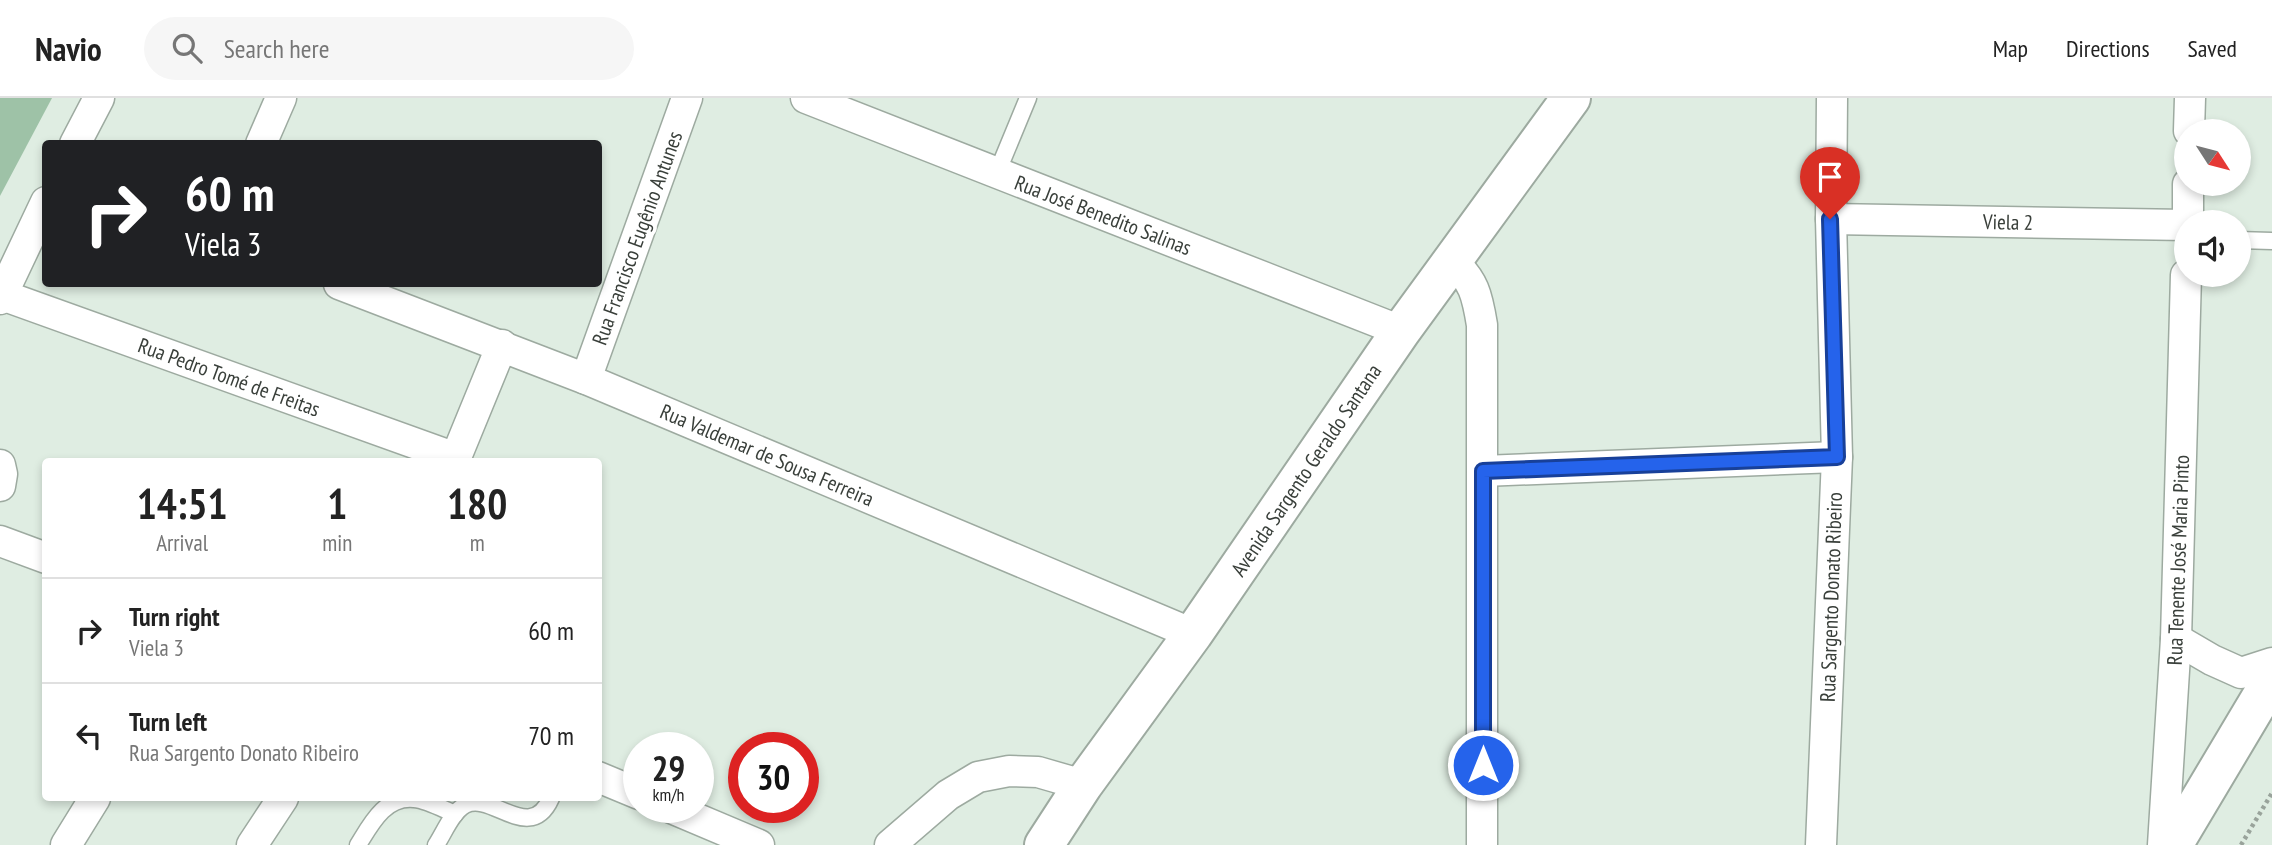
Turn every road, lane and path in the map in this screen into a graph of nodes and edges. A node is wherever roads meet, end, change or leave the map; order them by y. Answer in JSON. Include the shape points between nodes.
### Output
{"nodes":[{"id":1,"x":99,"y":98,"type":"edge"},
{"id":2,"x":281,"y":98,"type":"edge"},
{"id":3,"x":687,"y":98,"type":"edge"},
{"id":4,"x":806,"y":98,"type":"edge"},
{"id":5,"x":1028,"y":98,"type":"edge"},
{"id":6,"x":1571,"y":98,"type":"edge"},
{"id":7,"x":1832,"y":98,"type":"edge"},
{"id":8,"x":2190,"y":98,"type":"edge"},
{"id":9,"x":2189,"y":119,"type":"edge"},
{"id":10,"x":77,"y":140,"type":"edge"},
{"id":11,"x":263,"y":140,"type":"edge"},
{"id":12,"x":998,"y":173,"type":"junction"},
{"id":13,"x":42,"y":210,"type":"edge"},
{"id":14,"x":1830,"y":219,"type":"junction"},
{"id":15,"x":2174,"y":224,"type":"edge"},
{"id":16,"x":2251,"y":240,"type":"edge"},
{"id":17,"x":2272,"y":241,"type":"edge"},
{"id":18,"x":1452,"y":260,"type":"junction"},
{"id":19,"x":347,"y":287,"type":"edge"},
{"id":20,"x":2186,"y":287,"type":"edge"},
{"id":21,"x":1,"y":297,"type":"edge"},
{"id":22,"x":1401,"y":331,"type":"junction"},
{"id":23,"x":502,"y":345,"type":"junction"},
{"id":24,"x":586,"y":379,"type":"junction"},
{"id":25,"x":1837,"y":457,"type":"junction"},
{"id":26,"x":449,"y":458,"type":"edge"},
{"id":27,"x":456,"y":458,"type":"edge"},
{"id":28,"x":0,"y":465,"type":"edge"},
{"id":29,"x":1483,"y":471,"type":"junction"},
{"id":30,"x":0,"y":486,"type":"edge"},
{"id":31,"x":0,"y":541,"type":"edge"},
{"id":32,"x":42,"y":557,"type":"edge"},
{"id":33,"x":1193,"y":634,"type":"junction"},
{"id":34,"x":2176,"y":639,"type":"junction"},
{"id":35,"x":2272,"y":663,"type":"edge"},
{"id":36,"x":2272,"y":679,"type":"edge"},
{"id":37,"x":602,"y":779,"type":"edge"},
{"id":38,"x":1083,"y":785,"type":"junction"},
{"id":39,"x":623,"y":787,"type":"edge"},
{"id":40,"x":2272,"y":793,"type":"edge"},
{"id":41,"x":93,"y":801,"type":"edge"},
{"id":42,"x":281,"y":801,"type":"edge"},
{"id":43,"x":402,"y":801,"type":"edge"},
{"id":44,"x":419,"y":801,"type":"edge"},
{"id":45,"x":549,"y":801,"type":"edge"},
{"id":46,"x":455,"y":814,"type":"junction"},
{"id":47,"x":707,"y":823,"type":"edge"},
{"id":48,"x":66,"y":845,"type":"edge"},
{"id":49,"x":252,"y":845,"type":"edge"},
{"id":50,"x":358,"y":845,"type":"edge"},
{"id":51,"x":436,"y":845,"type":"edge"},
{"id":52,"x":759,"y":845,"type":"edge"},
{"id":53,"x":890,"y":845,"type":"edge"},
{"id":54,"x":1044,"y":845,"type":"edge"},
{"id":55,"x":1482,"y":845,"type":"edge"},
{"id":56,"x":1821,"y":845,"type":"edge"},
{"id":57,"x":2163,"y":845,"type":"edge"},
{"id":58,"x":2173,"y":845,"type":"edge"},
{"id":59,"x":2241,"y":845,"type":"edge"}],
"edges":[{"from":1,"to":10,"type":"street"},
{"from":2,"to":11,"type":"street"},
{"from":3,"to":24,"type":"street","name":"Rua Francisco Eugênio Antunes"},
{"from":4,"to":12,"type":"street","name":"Rua José Benedito Salinas"},
{"from":5,"to":12,"type":"lane"},
{"from":6,"to":18,"type":"street","name":"Avenida Sargento Geraldo Santana"},
{"from":7,"to":14,"type":"street","name":"Rua Sargento Donato Ribeiro"},
{"from":8,"to":9,"type":"street"},
{"from":12,"to":22,"type":"street","name":"Rua José Benedito Salinas"},
{"from":13,"to":21,"type":"street"},
{"from":14,"to":15,"type":"street","name":"Viela 2"},
{"from":14,"to":25,"type":"street","name":"Rua Sargento Donato Ribeiro"},
{"from":16,"to":17,"type":"lane"},
{"from":18,"to":22,"type":"street","name":"Avenida Sargento Geraldo Santana"},
{"from":18,"to":29,"type":"street","via":[[1467,275],[1482,325]]},
{"from":19,"to":23,"type":"street","name":"Rua Valdemar de Sousa Ferreira"},
{"from":20,"to":34,"type":"street","name":"Rua Tenente José Maria Pinto"},
{"from":21,"to":26,"type":"street","name":"Rua Pedro Tomé de Freitas"},
{"from":22,"to":33,"type":"street","name":"Avenida Sargento Geraldo Santana"},
{"from":23,"to":24,"type":"street","name":"Rua Valdemar de Sousa Ferreira"},
{"from":23,"to":27,"type":"street"},
{"from":24,"to":33,"type":"street","name":"Rua Valdemar de Sousa Ferreira"},
{"from":25,"to":29,"type":"street"},
{"from":25,"to":56,"type":"street","name":"Rua Sargento Donato Ribeiro"},
{"from":28,"to":30,"type":"street"},
{"from":29,"to":55,"type":"street"},
{"from":31,"to":32,"type":"street"},
{"from":33,"to":38,"type":"street","name":"Avenida Sargento Geraldo Santana"},
{"from":34,"to":35,"type":"street","via":[[2241,673]]},
{"from":34,"to":57,"type":"street","name":"Rua Tenente José Maria Pinto"},
{"from":36,"to":58,"type":"street"},
{"from":37,"to":39,"type":"street"},
{"from":38,"to":53,"type":"street","via":[[1038,772],[978,777],[948,795]]},
{"from":38,"to":54,"type":"street","name":"Avenida Sargento Geraldo Santana"},
{"from":40,"to":59,"type":"path"},
{"from":41,"to":48,"type":"street"},
{"from":42,"to":49,"type":"street"},
{"from":43,"to":50,"type":"lane","via":[[378,813]]},
{"from":44,"to":46,"type":"lane"},
{"from":45,"to":46,"type":"lane","via":[[533,817],[522,818],[475,802]]},
{"from":46,"to":51,"type":"lane"},
{"from":47,"to":52,"type":"street"}]}
